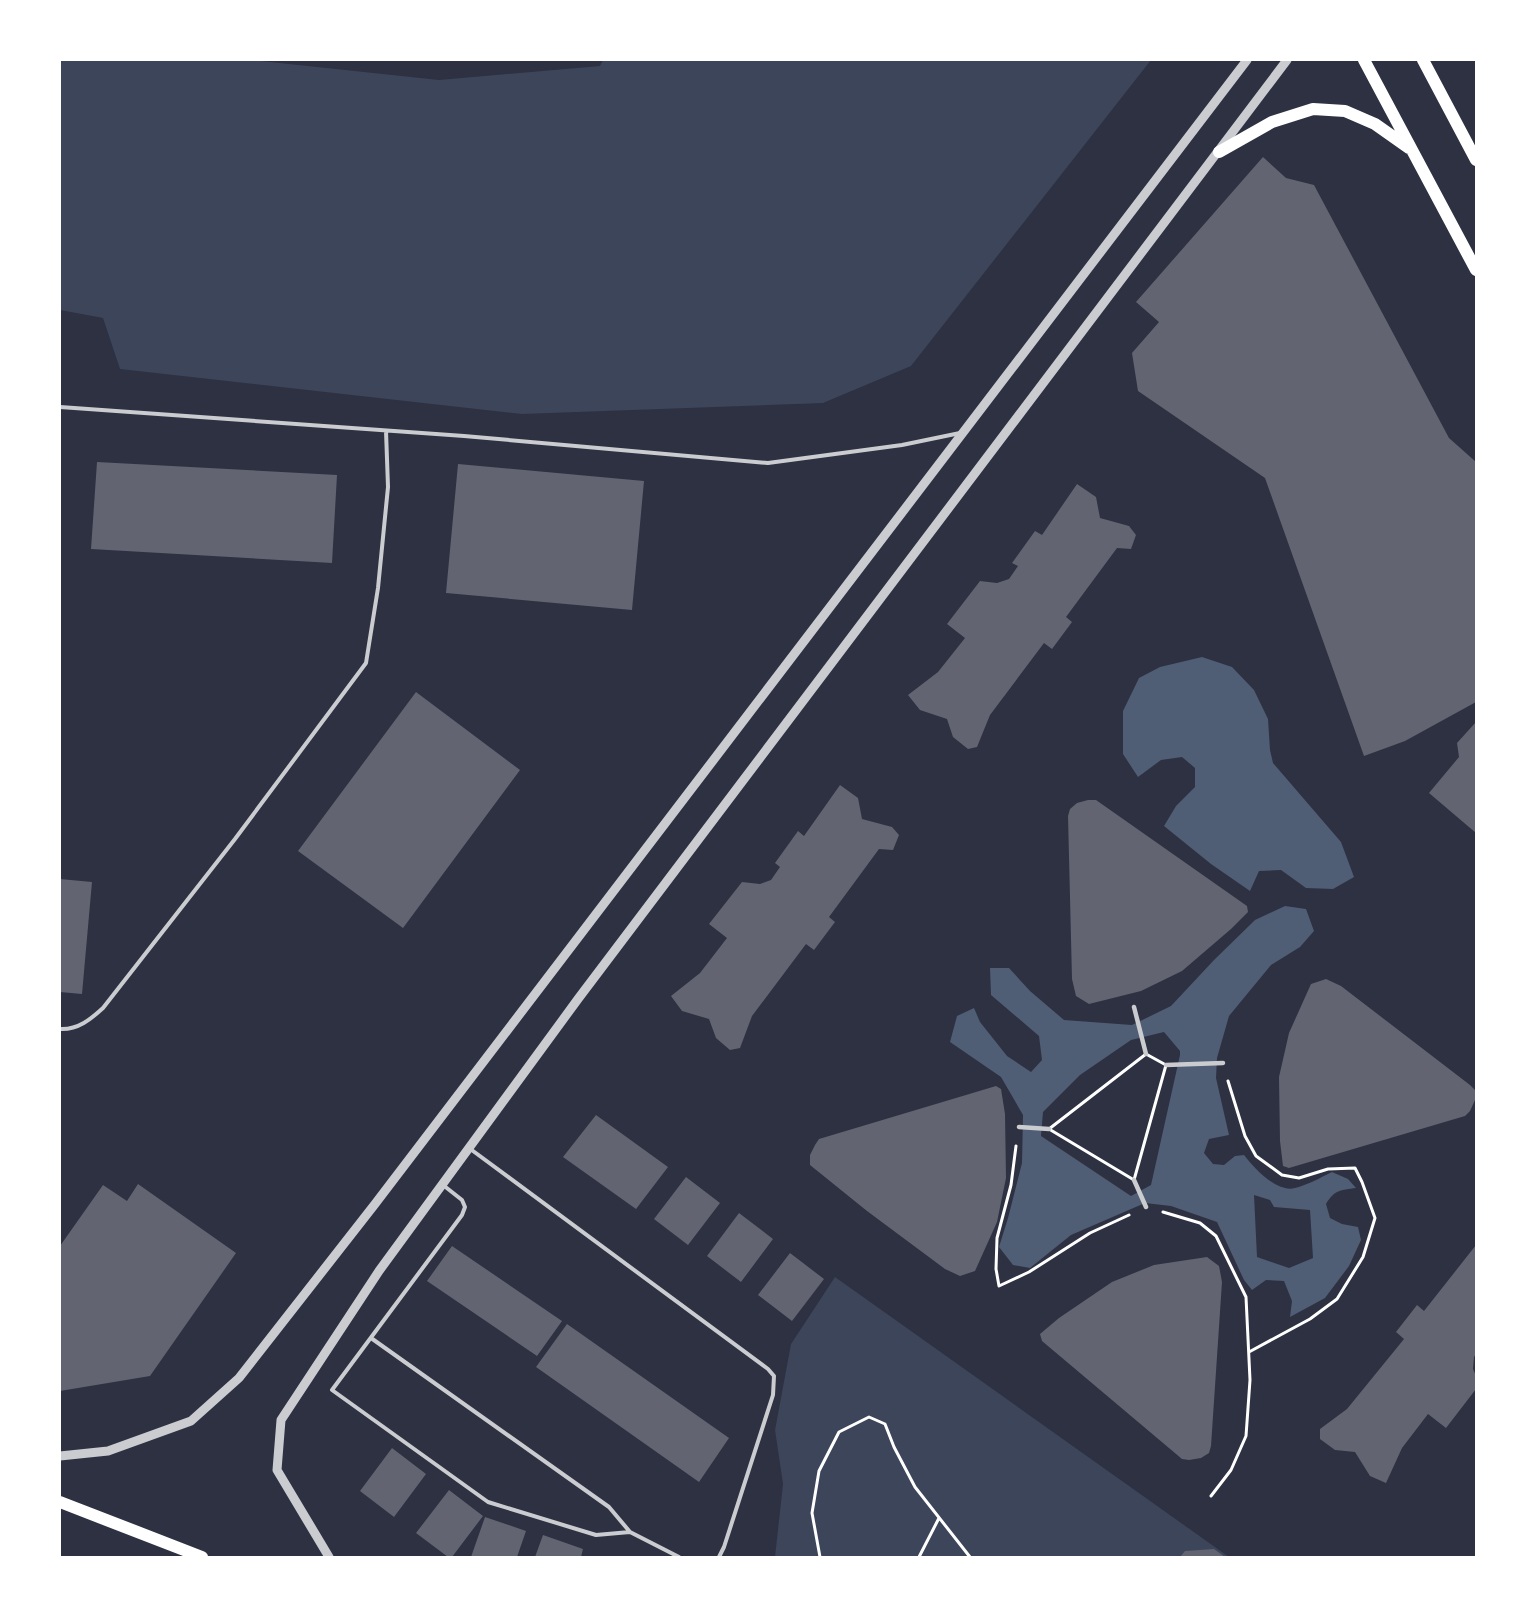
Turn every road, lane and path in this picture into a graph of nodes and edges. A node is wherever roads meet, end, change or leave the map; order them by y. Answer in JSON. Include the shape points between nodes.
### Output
{"nodes":[{"id":1,"x":1247,"y":60,"type":"edge"},
{"id":2,"x":1287,"y":60,"type":"edge"},
{"id":3,"x":1364,"y":60,"type":"edge"},
{"id":4,"x":1423,"y":60,"type":"edge"},
{"id":5,"x":1411,"y":149,"type":"junction"},
{"id":6,"x":1219,"y":152,"type":"junction"},
{"id":7,"x":1476,"y":160,"type":"edge"},
{"id":8,"x":1476,"y":270,"type":"edge"},
{"id":9,"x":60,"y":407,"type":"edge"},
{"id":10,"x":386,"y":431,"type":"junction"},
{"id":11,"x":962,"y":432,"type":"junction"},
{"id":12,"x":1134,"y":1007,"type":"dead end"},
{"id":13,"x":60,"y":1029,"type":"edge"},
{"id":14,"x":1146,"y":1054,"type":"joint"},
{"id":15,"x":1223,"y":1063,"type":"joint"},
{"id":16,"x":1166,"y":1064,"type":"joint"},
{"id":17,"x":1019,"y":1127,"type":"joint"},
{"id":18,"x":1049,"y":1129,"type":"junction"},
{"id":19,"x":469,"y":1148,"type":"junction"},
{"id":20,"x":1134,"y":1180,"type":"junction"},
{"id":21,"x":443,"y":1184,"type":"junction"},
{"id":22,"x":1146,"y":1207,"type":"junction"},
{"id":23,"x":371,"y":1338,"type":"junction"},
{"id":24,"x":1249,"y":1352,"type":"junction"},
{"id":25,"x":60,"y":1456,"type":"edge"},
{"id":26,"x":1211,"y":1496,"type":"dead end"},
{"id":27,"x":60,"y":1502,"type":"edge"},
{"id":28,"x":939,"y":1518,"type":"junction"},
{"id":29,"x":630,"y":1532,"type":"junction"},
{"id":30,"x":202,"y":1557,"type":"edge"},
{"id":31,"x":329,"y":1557,"type":"edge"},
{"id":32,"x":679,"y":1557,"type":"edge"},
{"id":33,"x":719,"y":1557,"type":"edge"},
{"id":34,"x":820,"y":1557,"type":"edge"},
{"id":35,"x":919,"y":1557,"type":"edge"},
{"id":36,"x":970,"y":1557,"type":"edge"}],
"edges":[{"from":1,"to":11,"type":"street"},
{"from":2,"to":6,"type":"street"},
{"from":3,"to":5,"type":"main road"},
{"from":4,"to":7,"type":"main road"},
{"from":5,"to":6,"type":"main road","via":[[1375,124],[1345,112],[1313,109],[1272,122]]},
{"from":5,"to":8,"type":"main road"},
{"from":6,"to":19,"type":"street"},
{"from":9,"to":10,"type":"lane"},
{"from":10,"to":11,"type":"lane","via":[[768,464],[902,446]]},
{"from":10,"to":13,"type":"lane","via":[[388,487],[378,588],[366,663],[235,839],[103,1008],[79,1026]]},
{"from":11,"to":25,"type":"street","via":[[239,1378],[191,1421],[108,1452]]},
{"from":12,"to":14,"type":"street"},
{"from":14,"to":18,"type":"path"},
{"from":15,"to":16,"type":"street"},
{"from":15,"to":24,"type":"path","via":[[1245,1136],[1256,1156],[1282,1175],[1298,1178],[1328,1168],[1355,1168],[1375,1218],[1363,1258],[1336,1299],[1310,1319]]},
{"from":16,"to":20,"type":"path"},
{"from":17,"to":18,"type":"street"},
{"from":17,"to":22,"type":"path","via":[[1011,1185],[997,1238],[999,1286],[1029,1272],[1090,1233]]},
{"from":18,"to":20,"type":"path"},
{"from":19,"to":21,"type":"street"},
{"from":19,"to":33,"type":"lane","via":[[774,1376],[773,1394]]},
{"from":20,"to":22,"type":"street"},
{"from":21,"to":23,"type":"lane","via":[[462,1200],[465,1207],[462,1215]]},
{"from":21,"to":31,"type":"street","via":[[379,1271],[281,1420],[277,1470]]},
{"from":22,"to":24,"type":"path","via":[[1200,1222],[1216,1236],[1246,1296]]},
{"from":23,"to":29,"type":"lane","via":[[608,1507]]},
{"from":23,"to":29,"type":"lane","via":[[332,1390],[488,1502],[596,1534]]},
{"from":24,"to":26,"type":"path","via":[[1246,1436],[1231,1470]]},
{"from":27,"to":30,"type":"main road"},
{"from":28,"to":34,"type":"path","via":[[914,1487],[885,1424],[869,1417],[839,1432],[819,1471],[812,1513]]},
{"from":28,"to":35,"type":"path"},
{"from":28,"to":36,"type":"path"},
{"from":29,"to":32,"type":"lane"}]}
